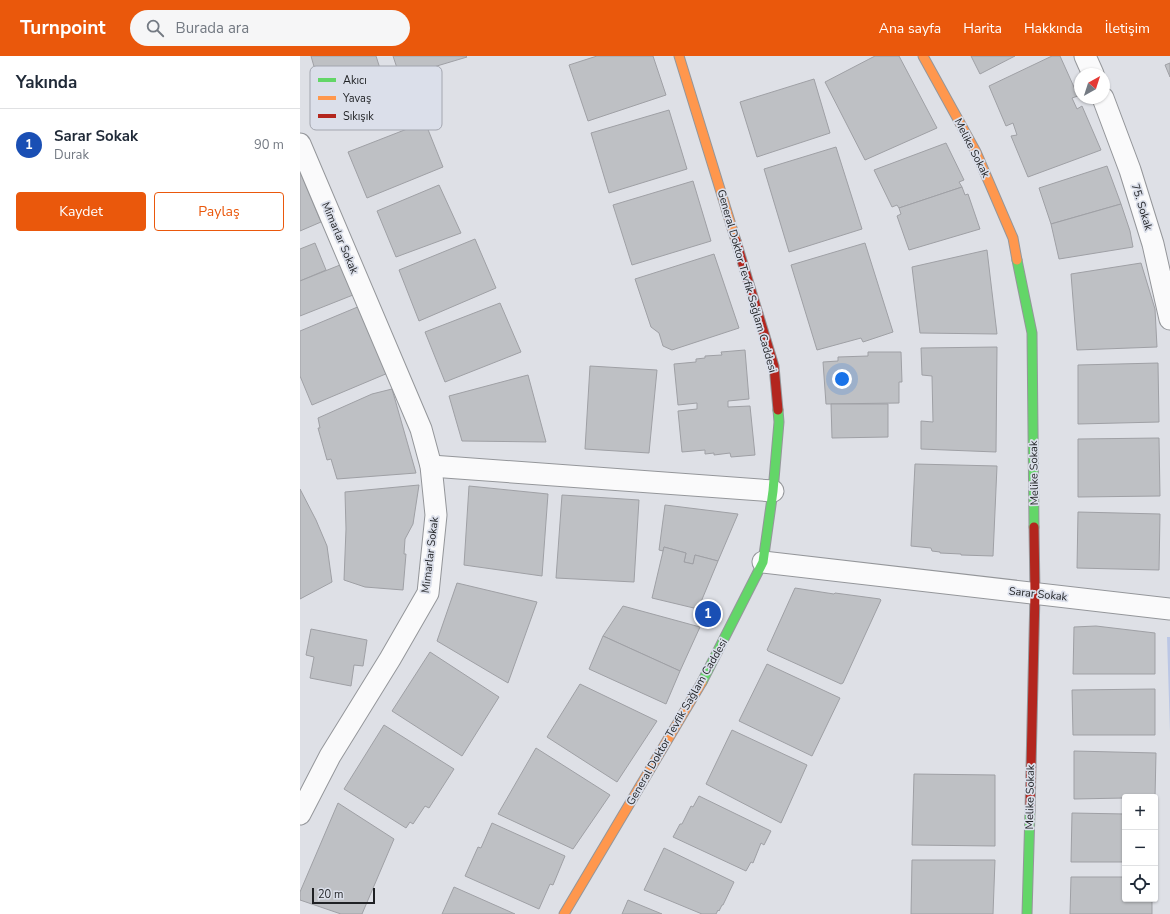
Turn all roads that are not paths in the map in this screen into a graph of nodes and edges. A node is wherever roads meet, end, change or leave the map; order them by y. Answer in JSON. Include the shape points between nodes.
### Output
{"nodes":[{"id":1,"x":923,"y":56,"type":"edge"},
{"id":2,"x":1085,"y":56,"type":"edge"},
{"id":3,"x":681,"y":57,"type":"edge"},
{"id":4,"x":1090,"y":68,"type":"edge"},
{"id":5,"x":1105,"y":104,"type":"edge"},
{"id":6,"x":300,"y":144,"type":"edge"},
{"id":7,"x":1170,"y":319,"type":"edge"},
{"id":8,"x":431,"y":466,"type":"junction"},
{"id":9,"x":773,"y":491,"type":"junction"},
{"id":10,"x":763,"y":562,"type":"junction"},
{"id":11,"x":1035,"y":593,"type":"junction"},
{"id":12,"x":1170,"y":609,"type":"edge"},
{"id":13,"x":300,"y":814,"type":"edge"},
{"id":14,"x":564,"y":914,"type":"edge"},
{"id":15,"x":1027,"y":914,"type":"edge"}],
"edges":[{"from":1,"to":11,"type":"main road","name":"Melike Sokak","via":[[976,152],[1013,238],[1032,334]]},
{"from":2,"to":4,"type":"street"},
{"from":3,"to":9,"type":"main road","name":"General Doktor Tevfik Sağlam Caddesi","via":[[774,366],[779,422]]},
{"from":5,"to":7,"type":"street","name":"75. Sokak","via":[[1130,170],[1150,236]]},
{"from":6,"to":8,"type":"street","name":"Mimarlar Sokak","via":[[421,429]]},
{"from":8,"to":9,"type":"street"},
{"from":8,"to":13,"type":"street","name":"Mimarlar Sokak","via":[[436,515],[428,593],[330,756]]},
{"from":9,"to":10,"type":"main road","name":"General Doktor Tevfik Sağlam Caddesi"},
{"from":10,"to":11,"type":"street","name":"Sarar Sokak"},
{"from":10,"to":14,"type":"main road","name":"General Doktor Tevfik Sağlam Caddesi","via":[[709,669]]},
{"from":11,"to":12,"type":"street","name":"Sarar Sokak"},
{"from":11,"to":15,"type":"main road","name":"Melike Sokak"}]}
